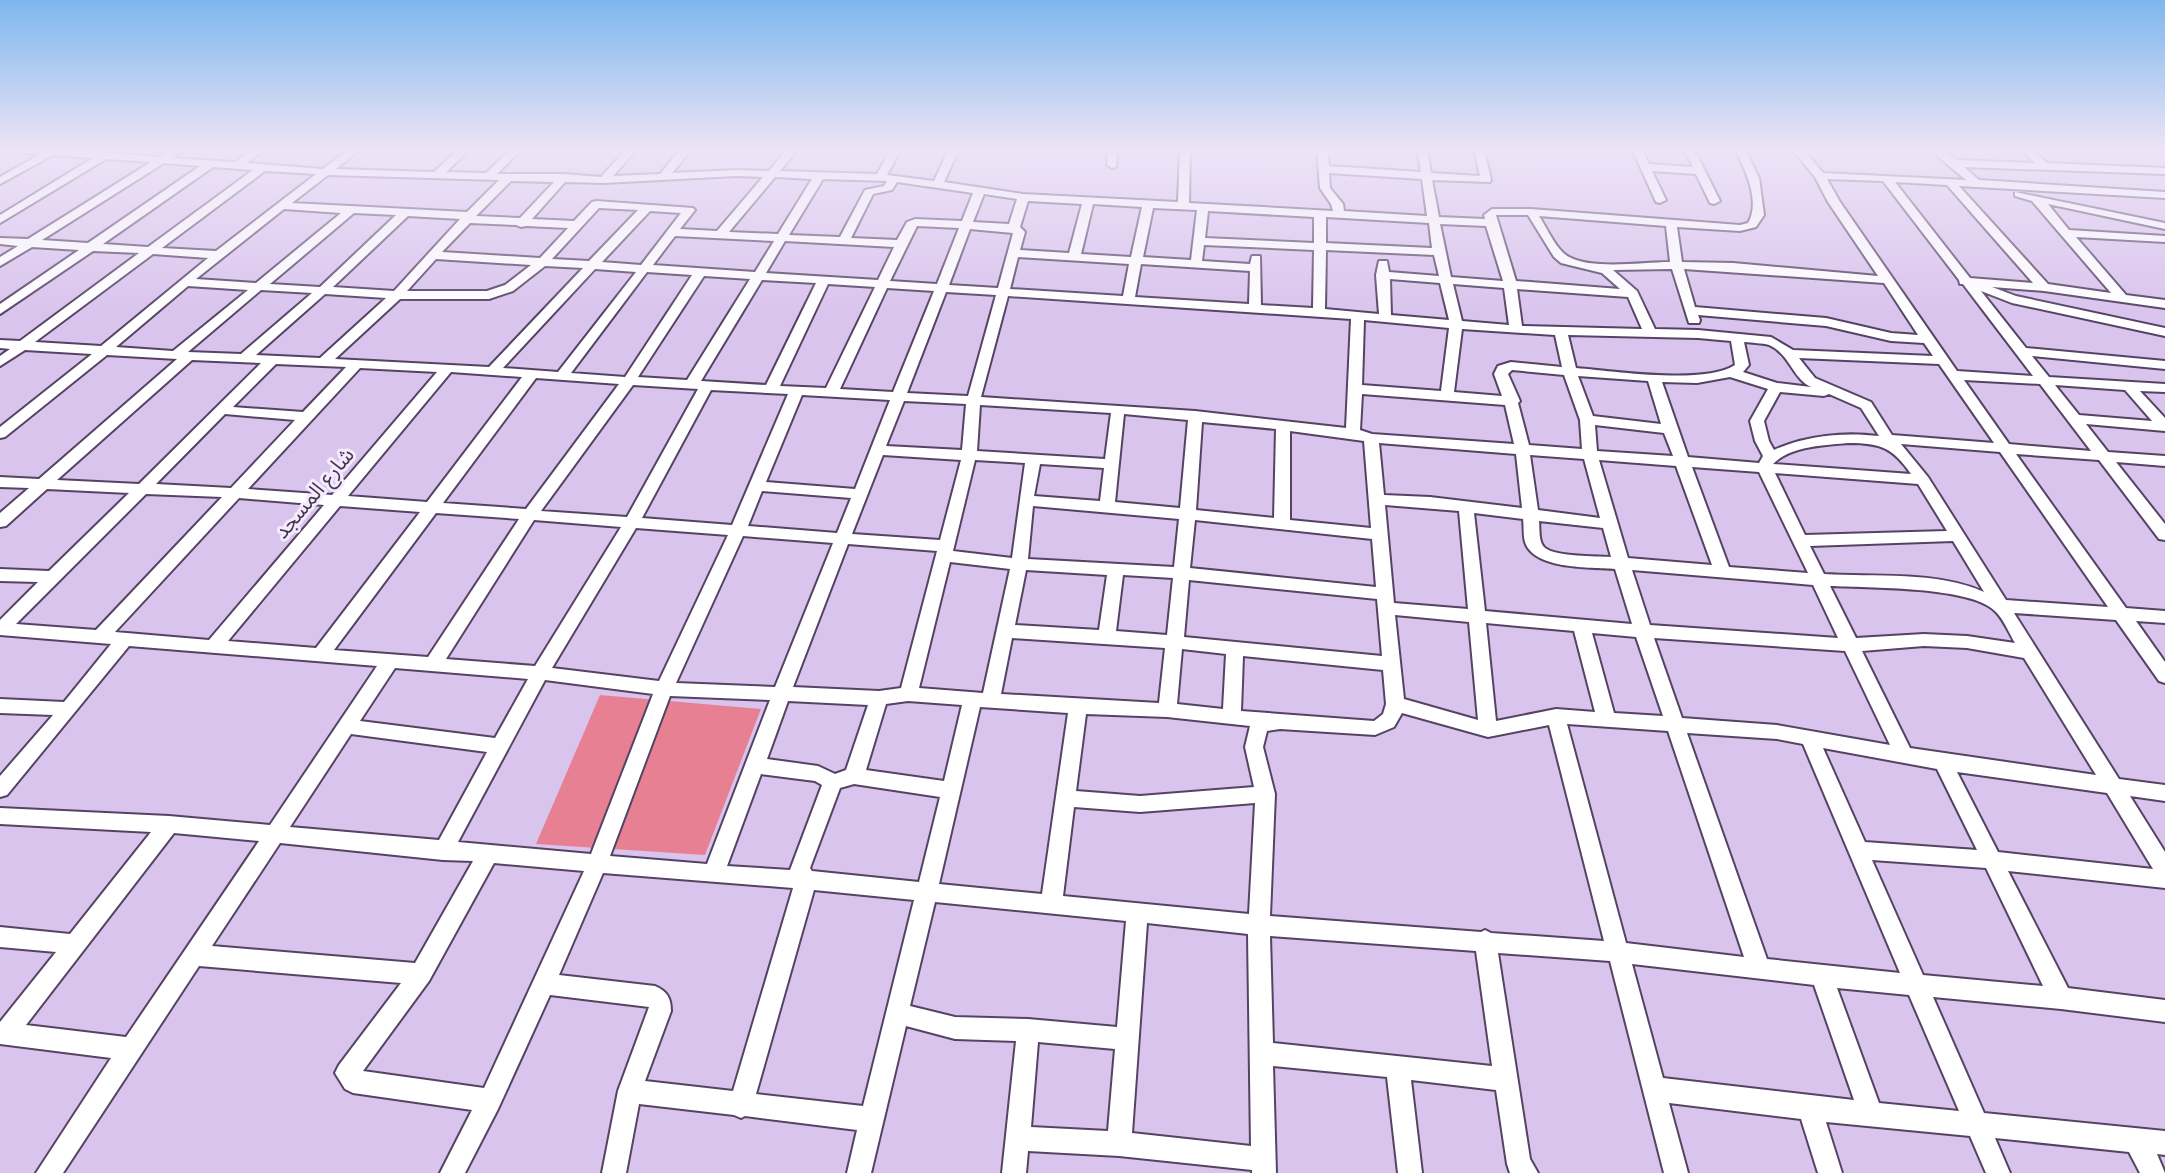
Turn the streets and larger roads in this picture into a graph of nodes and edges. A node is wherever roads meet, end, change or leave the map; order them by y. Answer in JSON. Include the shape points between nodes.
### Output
{"nodes":[{"id":1,"x":1148,"y":203,"type":"edge"},
{"id":2,"x":26,"y":204,"type":"edge"},
{"id":3,"x":93,"y":204,"type":"edge"},
{"id":4,"x":152,"y":204,"type":"edge"},
{"id":5,"x":214,"y":204,"type":"edge"},
{"id":6,"x":285,"y":204,"type":"edge"},
{"id":7,"x":482,"y":204,"type":"edge"},
{"id":8,"x":540,"y":204,"type":"edge"},
{"id":9,"x":747,"y":204,"type":"edge"},
{"id":10,"x":801,"y":204,"type":"edge"},
{"id":11,"x":863,"y":204,"type":"edge"},
{"id":12,"x":974,"y":204,"type":"edge"},
{"id":13,"x":1021,"y":204,"type":"edge"},
{"id":14,"x":1088,"y":204,"type":"edge"},
{"id":15,"x":1161,"y":204,"type":"edge"},
{"id":16,"x":1337,"y":204,"type":"edge"},
{"id":17,"x":1431,"y":204,"type":"edge"},
{"id":18,"x":1757,"y":204,"type":"edge"},
{"id":19,"x":1835,"y":204,"type":"edge"},
{"id":20,"x":1906,"y":204,"type":"edge"},
{"id":21,"x":1969,"y":204,"type":"edge"},
{"id":22,"x":2041,"y":204,"type":"edge"},
{"id":23,"x":2059,"y":204,"type":"edge"},
{"id":24,"x":1183,"y":205,"type":"joint"},
{"id":25,"x":282,"y":206,"type":"junction"},
{"id":26,"x":648,"y":206,"type":"junction"},
{"id":27,"x":1203,"y":206,"type":"junction"},
{"id":28,"x":351,"y":210,"type":"junction"},
{"id":29,"x":2087,"y":211,"type":"junction"},
{"id":30,"x":1320,"y":212,"type":"junction"},
{"id":31,"x":1531,"y":212,"type":"junction"},
{"id":32,"x":405,"y":213,"type":"junction"},
{"id":33,"x":1340,"y":213,"type":"junction"},
{"id":34,"x":468,"y":218,"type":"junction"},
{"id":35,"x":1434,"y":219,"type":"junction"},
{"id":36,"x":0,"y":220,"type":"edge"},
{"id":37,"x":1671,"y":222,"type":"junction"},
{"id":38,"x":1491,"y":223,"type":"junction"},
{"id":39,"x":521,"y":224,"type":"junction"},
{"id":40,"x":577,"y":225,"type":"junction"},
{"id":41,"x":966,"y":225,"type":"junction"},
{"id":42,"x":2165,"y":226,"type":"edge"},
{"id":43,"x":1014,"y":228,"type":"junction"},
{"id":44,"x":672,"y":232,"type":"junction"},
{"id":45,"x":2067,"y":233,"type":"junction"},
{"id":46,"x":721,"y":234,"type":"junction"},
{"id":47,"x":780,"y":237,"type":"junction"},
{"id":48,"x":2144,"y":238,"type":"junction"},
{"id":49,"x":2165,"y":239,"type":"edge"},
{"id":50,"x":0,"y":241,"type":"edge"},
{"id":51,"x":844,"y":241,"type":"junction"},
{"id":52,"x":1199,"y":241,"type":"junction"},
{"id":53,"x":30,"y":244,"type":"junction"},
{"id":54,"x":902,"y":244,"type":"junction"},
{"id":55,"x":1257,"y":244,"type":"junction"},
{"id":56,"x":1320,"y":247,"type":"junction"},
{"id":57,"x":88,"y":248,"type":"junction"},
{"id":58,"x":1383,"y":249,"type":"junction"},
{"id":59,"x":150,"y":251,"type":"junction"},
{"id":60,"x":1439,"y":252,"type":"junction"},
{"id":61,"x":1014,"y":253,"type":"junction"},
{"id":62,"x":2165,"y":254,"type":"edge"},
{"id":63,"x":218,"y":255,"type":"junction"},
{"id":64,"x":435,"y":255,"type":"junction"},
{"id":65,"x":1074,"y":257,"type":"junction"},
{"id":66,"x":544,"y":261,"type":"junction"},
{"id":67,"x":1136,"y":261,"type":"junction"},
{"id":68,"x":0,"y":262,"type":"edge"},
{"id":69,"x":595,"y":264,"type":"junction"},
{"id":70,"x":1196,"y":265,"type":"junction"},
{"id":71,"x":1677,"y":265,"type":"junction"},
{"id":72,"x":1600,"y":267,"type":"junction"},
{"id":73,"x":644,"y":268,"type":"junction"},
{"id":74,"x":1255,"y":268,"type":"junction"},
{"id":75,"x":701,"y":271,"type":"junction"},
{"id":76,"x":758,"y":274,"type":"junction"},
{"id":77,"x":1382,"y":275,"type":"junction"},
{"id":78,"x":824,"y":280,"type":"junction"},
{"id":79,"x":1447,"y":280,"type":"junction"},
{"id":80,"x":1888,"y":280,"type":"junction"},
{"id":81,"x":1964,"y":280,"type":"junction"},
{"id":82,"x":185,"y":282,"type":"junction"},
{"id":83,"x":883,"y":284,"type":"junction"},
{"id":84,"x":1510,"y":285,"type":"junction"},
{"id":85,"x":258,"y":286,"type":"junction"},
{"id":86,"x":2044,"y":287,"type":"junction"},
{"id":87,"x":940,"y":288,"type":"junction"},
{"id":88,"x":323,"y":290,"type":"junction"},
{"id":89,"x":1001,"y":291,"type":"junction"},
{"id":90,"x":1633,"y":294,"type":"junction"},
{"id":91,"x":397,"y":295,"type":"junction"},
{"id":92,"x":2121,"y":297,"type":"junction"},
{"id":93,"x":1128,"y":300,"type":"junction"},
{"id":94,"x":2165,"y":304,"type":"edge"},
{"id":95,"x":1255,"y":309,"type":"junction"},
{"id":96,"x":0,"y":310,"type":"edge"},
{"id":97,"x":1690,"y":310,"type":"junction"},
{"id":98,"x":1318,"y":312,"type":"junction"},
{"id":99,"x":1358,"y":315,"type":"junction"},
{"id":100,"x":1753,"y":315,"type":"junction"},
{"id":101,"x":1385,"y":318,"type":"junction"},
{"id":102,"x":1456,"y":324,"type":"junction"},
{"id":103,"x":1516,"y":330,"type":"junction"},
{"id":104,"x":1560,"y":330,"type":"junction"},
{"id":105,"x":1650,"y":332,"type":"junction"},
{"id":106,"x":2165,"y":332,"type":"edge"},
{"id":107,"x":1698,"y":334,"type":"junction"},
{"id":108,"x":1737,"y":338,"type":"junction"},
{"id":109,"x":1928,"y":339,"type":"junction"},
{"id":110,"x":1764,"y":341,"type":"junction"},
{"id":111,"x":0,"y":344,"type":"edge"},
{"id":112,"x":23,"y":346,"type":"junction"},
{"id":113,"x":105,"y":350,"type":"junction"},
{"id":114,"x":2019,"y":351,"type":"junction"},
{"id":115,"x":1789,"y":354,"type":"junction"},
{"id":116,"x":182,"y":356,"type":"junction"},
{"id":117,"x":243,"y":359,"type":"junction"},
{"id":118,"x":272,"y":360,"type":"junction"},
{"id":119,"x":1944,"y":360,"type":"junction"},
{"id":120,"x":0,"y":362,"type":"edge"},
{"id":121,"x":323,"y":362,"type":"junction"},
{"id":122,"x":356,"y":364,"type":"junction"},
{"id":123,"x":2165,"y":365,"type":"edge"},
{"id":124,"x":447,"y":368,"type":"junction"},
{"id":125,"x":493,"y":371,"type":"junction"},
{"id":126,"x":1570,"y":372,"type":"junction"},
{"id":127,"x":1731,"y":373,"type":"junction"},
{"id":128,"x":532,"y":374,"type":"junction"},
{"id":129,"x":1954,"y":375,"type":"junction"},
{"id":130,"x":561,"y":376,"type":"junction"},
{"id":131,"x":1654,"y":378,"type":"junction"},
{"id":132,"x":2042,"y":380,"type":"junction"},
{"id":133,"x":628,"y":381,"type":"junction"},
{"id":134,"x":699,"y":385,"type":"junction"},
{"id":135,"x":2129,"y":386,"type":"junction"},
{"id":136,"x":1776,"y":387,"type":"junction"},
{"id":137,"x":2165,"y":388,"type":"edge"},
{"id":138,"x":771,"y":389,"type":"junction"},
{"id":139,"x":797,"y":390,"type":"junction"},
{"id":140,"x":1355,"y":390,"type":"junction"},
{"id":141,"x":831,"y":393,"type":"junction"},
{"id":142,"x":1841,"y":394,"type":"junction"},
{"id":143,"x":1447,"y":396,"type":"junction"},
{"id":144,"x":898,"y":397,"type":"junction"},
{"id":145,"x":1513,"y":401,"type":"junction"},
{"id":146,"x":973,"y":402,"type":"junction"},
{"id":147,"x":1118,"y":409,"type":"junction"},
{"id":148,"x":222,"y":411,"type":"junction"},
{"id":149,"x":1195,"y":416,"type":"junction"},
{"id":150,"x":307,"y":417,"type":"junction"},
{"id":151,"x":2073,"y":419,"type":"junction"},
{"id":152,"x":1587,"y":420,"type":"junction"},
{"id":153,"x":1283,"y":425,"type":"junction"},
{"id":154,"x":2165,"y":426,"type":"edge"},
{"id":155,"x":1670,"y":429,"type":"junction"},
{"id":156,"x":0,"y":434,"type":"edge"},
{"id":157,"x":1353,"y":434,"type":"junction"},
{"id":158,"x":1371,"y":438,"type":"junction"},
{"id":159,"x":1890,"y":442,"type":"junction"},
{"id":160,"x":1523,"y":449,"type":"junction"},
{"id":161,"x":879,"y":450,"type":"junction"},
{"id":162,"x":2005,"y":450,"type":"junction"},
{"id":163,"x":1590,"y":454,"type":"junction"},
{"id":164,"x":2102,"y":456,"type":"junction"},
{"id":165,"x":969,"y":457,"type":"junction"},
{"id":166,"x":1033,"y":459,"type":"junction"},
{"id":167,"x":1684,"y":461,"type":"junction"},
{"id":168,"x":2165,"y":461,"type":"edge"},
{"id":169,"x":1767,"y":462,"type":"junction"},
{"id":170,"x":1112,"y":464,"type":"junction"},
{"id":171,"x":1923,"y":480,"type":"junction"},
{"id":172,"x":0,"y":482,"type":"edge"},
{"id":173,"x":42,"y":485,"type":"junction"},
{"id":174,"x":757,"y":486,"type":"junction"},
{"id":175,"x":144,"y":488,"type":"junction"},
{"id":176,"x":236,"y":493,"type":"junction"},
{"id":177,"x":862,"y":494,"type":"junction"},
{"id":178,"x":1377,"y":500,"type":"junction"},
{"id":179,"x":335,"y":501,"type":"junction"},
{"id":180,"x":1026,"y":501,"type":"junction"},
{"id":181,"x":1107,"y":506,"type":"junction"},
{"id":182,"x":1466,"y":506,"type":"junction"},
{"id":183,"x":432,"y":508,"type":"junction"},
{"id":184,"x":530,"y":515,"type":"junction"},
{"id":185,"x":1530,"y":515,"type":"junction"},
{"id":186,"x":1189,"y":516,"type":"junction"},
{"id":187,"x":0,"y":522,"type":"edge"},
{"id":188,"x":632,"y":522,"type":"junction"},
{"id":189,"x":1282,"y":523,"type":"junction"},
{"id":190,"x":1609,"y":524,"type":"junction"},
{"id":191,"x":738,"y":530,"type":"junction"},
{"id":192,"x":1380,"y":534,"type":"junction"},
{"id":193,"x":2165,"y":535,"type":"edge"},
{"id":194,"x":1957,"y":536,"type":"junction"},
{"id":195,"x":845,"y":538,"type":"junction"},
{"id":196,"x":1798,"y":541,"type":"junction"},
{"id":197,"x":945,"y":551,"type":"junction"},
{"id":198,"x":1019,"y":564,"type":"junction"},
{"id":199,"x":1622,"y":565,"type":"junction"},
{"id":200,"x":1116,"y":569,"type":"junction"},
{"id":201,"x":1723,"y":572,"type":"junction"},
{"id":202,"x":1180,"y":573,"type":"junction"},
{"id":203,"x":0,"y":575,"type":"edge"},
{"id":204,"x":54,"y":577,"type":"junction"},
{"id":205,"x":1819,"y":580,"type":"junction"},
{"id":206,"x":1384,"y":601,"type":"junction"},
{"id":207,"x":2001,"y":606,"type":"junction"},
{"id":208,"x":2119,"y":613,"type":"junction"},
{"id":209,"x":1475,"y":615,"type":"junction"},
{"id":210,"x":2165,"y":618,"type":"edge"},
{"id":211,"x":1581,"y":625,"type":"junction"},
{"id":212,"x":1,"y":629,"type":"edge"},
{"id":213,"x":1005,"y":631,"type":"junction"},
{"id":214,"x":1643,"y":631,"type":"junction"},
{"id":215,"x":102,"y":636,"type":"junction"},
{"id":216,"x":1107,"y":636,"type":"junction"},
{"id":217,"x":125,"y":639,"type":"junction"},
{"id":218,"x":1174,"y":643,"type":"junction"},
{"id":219,"x":1851,"y":645,"type":"junction"},
{"id":220,"x":214,"y":646,"type":"junction"},
{"id":221,"x":1235,"y":649,"type":"junction"},
{"id":222,"x":2030,"y":652,"type":"junction"},
{"id":223,"x":320,"y":656,"type":"junction"},
{"id":224,"x":390,"y":661,"type":"junction"},
{"id":225,"x":433,"y":664,"type":"junction"},
{"id":226,"x":1392,"y":664,"type":"junction"},
{"id":227,"x":540,"y":672,"type":"junction"},
{"id":228,"x":2165,"y":676,"type":"edge"},
{"id":229,"x":664,"y":689,"type":"junction"},
{"id":230,"x":908,"y":694,"type":"junction"},
{"id":231,"x":781,"y":695,"type":"junction"},
{"id":232,"x":879,"y":698,"type":"junction"},
{"id":233,"x":982,"y":699,"type":"junction"},
{"id":234,"x":1395,"y":704,"type":"junction"},
{"id":235,"x":0,"y":706,"type":"edge"},
{"id":236,"x":1078,"y":707,"type":"junction"},
{"id":237,"x":69,"y":709,"type":"junction"},
{"id":238,"x":1167,"y":710,"type":"junction"},
{"id":239,"x":1232,"y":716,"type":"junction"},
{"id":240,"x":1556,"y":716,"type":"junction"},
{"id":241,"x":1606,"y":720,"type":"junction"},
{"id":242,"x":1287,"y":723,"type":"junction"},
{"id":243,"x":1677,"y":724,"type":"junction"},
{"id":244,"x":345,"y":726,"type":"junction"},
{"id":245,"x":1488,"y":730,"type":"junction"},
{"id":246,"x":1809,"y":736,"type":"junction"},
{"id":247,"x":501,"y":746,"type":"junction"},
{"id":248,"x":1904,"y":755,"type":"junction"},
{"id":249,"x":1943,"y":762,"type":"junction"},
{"id":250,"x":755,"y":765,"type":"junction"},
{"id":251,"x":854,"y":776,"type":"junction"},
{"id":252,"x":833,"y":782,"type":"junction"},
{"id":253,"x":2112,"y":785,"type":"junction"},
{"id":254,"x":0,"y":789,"type":"edge"},
{"id":255,"x":949,"y":790,"type":"junction"},
{"id":256,"x":2165,"y":793,"type":"edge"},
{"id":257,"x":1265,"y":794,"type":"junction"},
{"id":258,"x":1067,"y":798,"type":"junction"},
{"id":259,"x":0,"y":816,"type":"edge"},
{"id":260,"x":169,"y":824,"type":"junction"},
{"id":261,"x":273,"y":834,"type":"junction"},
{"id":262,"x":443,"y":850,"type":"junction"},
{"id":263,"x":1858,"y":850,"type":"junction"},
{"id":264,"x":488,"y":854,"type":"junction"},
{"id":265,"x":1991,"y":860,"type":"junction"},
{"id":266,"x":597,"y":864,"type":"junction"},
{"id":267,"x":2165,"y":870,"type":"edge"},
{"id":268,"x":714,"y":874,"type":"junction"},
{"id":269,"x":2165,"y":879,"type":"edge"},
{"id":270,"x":807,"y":880,"type":"junction"},
{"id":271,"x":928,"y":891,"type":"junction"},
{"id":272,"x":1051,"y":905,"type":"junction"},
{"id":273,"x":1137,"y":914,"type":"junction"},
{"id":274,"x":1259,"y":925,"type":"junction"},
{"id":275,"x":0,"y":937,"type":"edge"},
{"id":276,"x":1485,"y":940,"type":"junction"},
{"id":277,"x":75,"y":944,"type":"junction"},
{"id":278,"x":1618,"y":952,"type":"junction"},
{"id":279,"x":193,"y":955,"type":"junction"},
{"id":280,"x":1759,"y":969,"type":"junction"},
{"id":281,"x":422,"y":974,"type":"junction"},
{"id":282,"x":1822,"y":976,"type":"junction"},
{"id":283,"x":544,"y":984,"type":"junction"},
{"id":284,"x":1916,"y":984,"type":"junction"},
{"id":285,"x":2061,"y":998,"type":"junction"},
{"id":286,"x":2165,"y":1011,"type":"edge"},
{"id":287,"x":896,"y":1013,"type":"junction"},
{"id":288,"x":1028,"y":1030,"type":"junction"},
{"id":289,"x":3,"y":1033,"type":"edge"},
{"id":290,"x":1126,"y":1039,"type":"junction"},
{"id":291,"x":131,"y":1049,"type":"junction"},
{"id":292,"x":1262,"y":1053,"type":"junction"},
{"id":293,"x":1398,"y":1067,"type":"junction"},
{"id":294,"x":1505,"y":1079,"type":"junction"},
{"id":295,"x":1654,"y":1089,"type":"junction"},
{"id":296,"x":630,"y":1091,"type":"junction"},
{"id":297,"x":490,"y":1101,"type":"junction"},
{"id":298,"x":741,"y":1106,"type":"junction"},
{"id":299,"x":1810,"y":1108,"type":"junction"},
{"id":300,"x":1871,"y":1114,"type":"junction"},
{"id":301,"x":870,"y":1119,"type":"junction"},
{"id":302,"x":1977,"y":1125,"type":"junction"},
{"id":303,"x":1019,"y":1138,"type":"junction"},
{"id":304,"x":2136,"y":1140,"type":"junction"},
{"id":305,"x":2165,"y":1143,"type":"edge"},
{"id":306,"x":1119,"y":1144,"type":"junction"},
{"id":307,"x":1264,"y":1166,"type":"edge"},
{"id":308,"x":48,"y":1173,"type":"edge"},
{"id":309,"x":452,"y":1173,"type":"edge"},
{"id":310,"x":614,"y":1173,"type":"edge"},
{"id":311,"x":859,"y":1173,"type":"edge"},
{"id":312,"x":1014,"y":1173,"type":"edge"},
{"id":313,"x":1410,"y":1173,"type":"edge"},
{"id":314,"x":1526,"y":1173,"type":"edge"},
{"id":315,"x":1676,"y":1173,"type":"edge"},
{"id":316,"x":1830,"y":1173,"type":"edge"},
{"id":317,"x":1998,"y":1173,"type":"edge"},
{"id":318,"x":2153,"y":1173,"type":"edge"}],
"edges":[{"from":1,"to":67,"type":"street"},
{"from":2,"to":36,"type":"street"},
{"from":3,"to":53,"type":"street"},
{"from":4,"to":57,"type":"street"},
{"from":5,"to":59,"type":"street"},
{"from":6,"to":25,"type":"street"},
{"from":7,"to":34,"type":"street"},
{"from":8,"to":39,"type":"street"},
{"from":9,"to":46,"type":"street"},
{"from":10,"to":47,"type":"street"},
{"from":11,"to":51,"type":"street"},
{"from":12,"to":41,"type":"street"},
{"from":13,"to":43,"type":"street"},
{"from":14,"to":65,"type":"street"},
{"from":15,"to":24,"type":"street"},
{"from":16,"to":33,"type":"street"},
{"from":17,"to":35,"type":"street"},
{"from":18,"to":37,"type":"street","via":[[1758,215],[1752,225],[1729,229]]},
{"from":19,"to":80,"type":"street"},
{"from":20,"to":81,"type":"street"},
{"from":21,"to":86,"type":"street"},
{"from":22,"to":45,"type":"street"},
{"from":23,"to":29,"type":"street"},
{"from":24,"to":27,"type":"street"},
{"from":25,"to":28,"type":"street"},
{"from":25,"to":63,"type":"street"},
{"from":26,"to":40,"type":"street","via":[[596,204]]},
{"from":26,"to":44,"type":"street","via":[[689,210]]},
{"from":26,"to":69,"type":"street"},
{"from":27,"to":30,"type":"street"},
{"from":27,"to":52,"type":"street"},
{"from":28,"to":32,"type":"street"},
{"from":28,"to":85,"type":"street"},
{"from":29,"to":42,"type":"street"},
{"from":29,"to":48,"type":"street"},
{"from":30,"to":33,"type":"street"},
{"from":30,"to":56,"type":"street"},
{"from":31,"to":37,"type":"street"},
{"from":31,"to":38,"type":"street","via":[[1492,212]]},
{"from":31,"to":72,"type":"street","via":[[1565,260]]},
{"from":32,"to":34,"type":"street"},
{"from":32,"to":88,"type":"street"},
{"from":33,"to":35,"type":"street"},
{"from":34,"to":39,"type":"street"},
{"from":34,"to":64,"type":"street"},
{"from":35,"to":38,"type":"street"},
{"from":35,"to":60,"type":"street"},
{"from":37,"to":71,"type":"street"},
{"from":38,"to":84,"type":"street"},
{"from":39,"to":40,"type":"street"},
{"from":40,"to":66,"type":"street"},
{"from":41,"to":43,"type":"street"},
{"from":41,"to":54,"type":"street","via":[[915,222]]},
{"from":41,"to":87,"type":"street"},
{"from":43,"to":61,"type":"street","via":[[1020,233]]},
{"from":44,"to":46,"type":"street"},
{"from":44,"to":73,"type":"street"},
{"from":45,"to":48,"type":"street"},
{"from":45,"to":92,"type":"street"},
{"from":46,"to":47,"type":"street"},
{"from":47,"to":51,"type":"street"},
{"from":47,"to":76,"type":"street"},
{"from":48,"to":49,"type":"street"},
{"from":48,"to":62,"type":"street"},
{"from":50,"to":53,"type":"street"},
{"from":51,"to":54,"type":"street"},
{"from":52,"to":55,"type":"street"},
{"from":52,"to":70,"type":"street"},
{"from":53,"to":57,"type":"street"},
{"from":53,"to":68,"type":"street"},
{"from":54,"to":83,"type":"street"},
{"from":55,"to":56,"type":"street"},
{"from":55,"to":74,"type":"street"},
{"from":56,"to":58,"type":"street"},
{"from":56,"to":98,"type":"street"},
{"from":57,"to":59,"type":"street"},
{"from":57,"to":96,"type":"street"},
{"from":58,"to":60,"type":"street"},
{"from":58,"to":77,"type":"street"},
{"from":59,"to":63,"type":"street"},
{"from":59,"to":112,"type":"street"},
{"from":60,"to":79,"type":"street"},
{"from":61,"to":65,"type":"street"},
{"from":61,"to":89,"type":"street"},
{"from":63,"to":82,"type":"street"},
{"from":64,"to":66,"type":"street"},
{"from":64,"to":91,"type":"street"},
{"from":65,"to":67,"type":"street"},
{"from":66,"to":69,"type":"street"},
{"from":66,"to":91,"type":"street","via":[[509,288],[489,295]]},
{"from":67,"to":70,"type":"street"},
{"from":67,"to":93,"type":"street"},
{"from":69,"to":73,"type":"street"},
{"from":69,"to":125,"type":"street"},
{"from":70,"to":74,"type":"street"},
{"from":71,"to":72,"type":"street"},
{"from":71,"to":80,"type":"street"},
{"from":71,"to":97,"type":"street"},
{"from":72,"to":90,"type":"street"},
{"from":73,"to":75,"type":"street"},
{"from":73,"to":130,"type":"street"},
{"from":74,"to":95,"type":"street"},
{"from":75,"to":76,"type":"street"},
{"from":75,"to":133,"type":"street"},
{"from":76,"to":78,"type":"street"},
{"from":76,"to":134,"type":"street"},
{"from":77,"to":79,"type":"street"},
{"from":77,"to":101,"type":"street"},
{"from":78,"to":83,"type":"street"},
{"from":78,"to":138,"type":"street"},
{"from":79,"to":84,"type":"street"},
{"from":79,"to":102,"type":"street"},
{"from":80,"to":109,"type":"street"},
{"from":81,"to":86,"type":"street"},
{"from":81,"to":106,"type":"street","via":[[2012,299]]},
{"from":81,"to":114,"type":"street"},
{"from":82,"to":85,"type":"street"},
{"from":82,"to":113,"type":"street"},
{"from":83,"to":87,"type":"street"},
{"from":83,"to":141,"type":"street"},
{"from":84,"to":90,"type":"street"},
{"from":84,"to":103,"type":"street"},
{"from":85,"to":88,"type":"street"},
{"from":85,"to":116,"type":"street"},
{"from":86,"to":92,"type":"street"},
{"from":87,"to":89,"type":"street"},
{"from":87,"to":144,"type":"street"},
{"from":88,"to":91,"type":"street"},
{"from":88,"to":117,"type":"street"},
{"from":89,"to":93,"type":"street"},
{"from":89,"to":146,"type":"street"},
{"from":90,"to":105,"type":"street"},
{"from":91,"to":121,"type":"street"},
{"from":92,"to":94,"type":"street"},
{"from":93,"to":95,"type":"street"},
{"from":95,"to":98,"type":"street"},
{"from":97,"to":100,"type":"street"},
{"from":97,"to":107,"type":"street"},
{"from":98,"to":99,"type":"street"},
{"from":99,"to":101,"type":"street"},
{"from":99,"to":140,"type":"street"},
{"from":100,"to":109,"type":"street"},
{"from":100,"to":110,"type":"street"},
{"from":101,"to":102,"type":"street"},
{"from":102,"to":103,"type":"street"},
{"from":102,"to":143,"type":"street"},
{"from":103,"to":104,"type":"street"},
{"from":104,"to":105,"type":"street"},
{"from":104,"to":126,"type":"street"},
{"from":105,"to":107,"type":"street"},
{"from":107,"to":108,"type":"street"},
{"from":108,"to":110,"type":"street"},
{"from":108,"to":127,"type":"street","via":[[1742,365]]},
{"from":109,"to":119,"type":"street"},
{"from":110,"to":115,"type":"street","via":[[1780,345]]},
{"from":111,"to":112,"type":"street"},
{"from":112,"to":113,"type":"street"},
{"from":112,"to":120,"type":"street"},
{"from":113,"to":116,"type":"street"},
{"from":113,"to":156,"type":"street"},
{"from":114,"to":123,"type":"street"},
{"from":114,"to":132,"type":"street"},
{"from":115,"to":119,"type":"street"},
{"from":115,"to":142,"type":"street","via":[[1810,381]]},
{"from":116,"to":117,"type":"street"},
{"from":116,"to":173,"type":"street"},
{"from":117,"to":118,"type":"street"},
{"from":118,"to":121,"type":"street"},
{"from":118,"to":148,"type":"street"},
{"from":119,"to":129,"type":"street"},
{"from":121,"to":122,"type":"street"},
{"from":122,"to":124,"type":"street"},
{"from":122,"to":150,"type":"street"},
{"from":124,"to":125,"type":"street"},
{"from":124,"to":179,"type":"street","name":"شارع المسجد"},
{"from":125,"to":128,"type":"street"},
{"from":126,"to":131,"type":"street"},
{"from":126,"to":145,"type":"street","via":[[1511,366],[1503,369],[1501,374]]},
{"from":126,"to":152,"type":"street"},
{"from":127,"to":131,"type":"street"},
{"from":127,"to":136,"type":"street"},
{"from":128,"to":130,"type":"street"},
{"from":128,"to":183,"type":"street"},
{"from":129,"to":132,"type":"street"},
{"from":129,"to":162,"type":"street"},
{"from":130,"to":133,"type":"street"},
{"from":131,"to":155,"type":"street"},
{"from":132,"to":135,"type":"street"},
{"from":132,"to":151,"type":"street"},
{"from":133,"to":134,"type":"street"},
{"from":133,"to":184,"type":"street"},
{"from":134,"to":138,"type":"street"},
{"from":134,"to":188,"type":"street"},
{"from":135,"to":137,"type":"street"},
{"from":135,"to":154,"type":"street"},
{"from":136,"to":142,"type":"street"},
{"from":136,"to":169,"type":"street","via":[[1757,421]]},
{"from":138,"to":139,"type":"street"},
{"from":139,"to":141,"type":"street"},
{"from":139,"to":174,"type":"street"},
{"from":140,"to":143,"type":"street"},
{"from":140,"to":157,"type":"street"},
{"from":141,"to":144,"type":"street"},
{"from":142,"to":159,"type":"street","via":[[1871,410]]},
{"from":143,"to":145,"type":"street"},
{"from":144,"to":146,"type":"street"},
{"from":144,"to":161,"type":"street"},
{"from":145,"to":160,"type":"street"},
{"from":146,"to":147,"type":"street"},
{"from":146,"to":165,"type":"street"},
{"from":147,"to":149,"type":"street"},
{"from":147,"to":170,"type":"street"},
{"from":148,"to":150,"type":"street"},
{"from":148,"to":175,"type":"street"},
{"from":149,"to":153,"type":"street"},
{"from":149,"to":186,"type":"street"},
{"from":150,"to":176,"type":"street"},
{"from":151,"to":154,"type":"street"},
{"from":151,"to":164,"type":"street"},
{"from":152,"to":155,"type":"street"},
{"from":152,"to":163,"type":"street"},
{"from":153,"to":157,"type":"street"},
{"from":153,"to":189,"type":"street"},
{"from":155,"to":167,"type":"street"},
{"from":157,"to":158,"type":"street"},
{"from":158,"to":160,"type":"street"},
{"from":158,"to":178,"type":"street"},
{"from":159,"to":162,"type":"street"},
{"from":159,"to":169,"type":"street","via":[[1840,439]]},
{"from":159,"to":171,"type":"street"},
{"from":160,"to":163,"type":"street"},
{"from":160,"to":185,"type":"street"},
{"from":161,"to":165,"type":"street"},
{"from":161,"to":177,"type":"street"},
{"from":162,"to":164,"type":"street"},
{"from":162,"to":208,"type":"street"},
{"from":163,"to":167,"type":"street"},
{"from":163,"to":190,"type":"street"},
{"from":164,"to":168,"type":"street"},
{"from":164,"to":193,"type":"street"},
{"from":165,"to":166,"type":"street"},
{"from":165,"to":197,"type":"street"},
{"from":166,"to":170,"type":"street"},
{"from":166,"to":180,"type":"street"},
{"from":167,"to":169,"type":"street"},
{"from":167,"to":201,"type":"street"},
{"from":169,"to":171,"type":"street"},
{"from":169,"to":196,"type":"street"},
{"from":170,"to":181,"type":"street"},
{"from":171,"to":194,"type":"street"},
{"from":172,"to":173,"type":"street"},
{"from":173,"to":175,"type":"street"},
{"from":173,"to":187,"type":"street"},
{"from":174,"to":177,"type":"street"},
{"from":174,"to":191,"type":"street"},
{"from":175,"to":176,"type":"street"},
{"from":175,"to":204,"type":"street"},
{"from":176,"to":179,"type":"street"},
{"from":176,"to":215,"type":"street"},
{"from":177,"to":195,"type":"street"},
{"from":178,"to":182,"type":"street"},
{"from":178,"to":192,"type":"street"},
{"from":179,"to":183,"type":"street"},
{"from":179,"to":220,"type":"street","name":"شارع المسجد"},
{"from":180,"to":181,"type":"street"},
{"from":180,"to":198,"type":"street"},
{"from":181,"to":186,"type":"street"},
{"from":182,"to":185,"type":"street"},
{"from":182,"to":209,"type":"street"},
{"from":183,"to":184,"type":"street"},
{"from":183,"to":223,"type":"street"},
{"from":184,"to":188,"type":"street"},
{"from":184,"to":225,"type":"street"},
{"from":185,"to":190,"type":"street"},
{"from":185,"to":199,"type":"street","via":[[1533,542],[1547,556]]},
{"from":186,"to":189,"type":"street"},
{"from":186,"to":202,"type":"street"},
{"from":188,"to":191,"type":"street"},
{"from":188,"to":227,"type":"street"},
{"from":189,"to":192,"type":"street"},
{"from":190,"to":199,"type":"street"},
{"from":191,"to":195,"type":"street"},
{"from":191,"to":229,"type":"street"},
{"from":192,"to":206,"type":"street"},
{"from":194,"to":196,"type":"street"},
{"from":194,"to":207,"type":"street"},
{"from":195,"to":197,"type":"street"},
{"from":195,"to":231,"type":"street"},
{"from":196,"to":205,"type":"street"},
{"from":197,"to":198,"type":"street"},
{"from":197,"to":230,"type":"street"},
{"from":198,"to":200,"type":"street"},
{"from":198,"to":213,"type":"street"},
{"from":199,"to":201,"type":"street"},
{"from":199,"to":214,"type":"street"},
{"from":200,"to":202,"type":"street"},
{"from":200,"to":216,"type":"street"},
{"from":201,"to":205,"type":"street"},
{"from":202,"to":206,"type":"street"},
{"from":202,"to":218,"type":"street"},
{"from":203,"to":204,"type":"street"},
{"from":204,"to":212,"type":"street"},
{"from":205,"to":207,"type":"street","via":[[1950,587]]},
{"from":205,"to":219,"type":"street"},
{"from":206,"to":209,"type":"street"},
{"from":206,"to":226,"type":"street"},
{"from":207,"to":208,"type":"street"},
{"from":207,"to":222,"type":"street"},
{"from":208,"to":210,"type":"street"},
{"from":208,"to":228,"type":"street"},
{"from":209,"to":211,"type":"street"},
{"from":209,"to":245,"type":"street"},
{"from":211,"to":214,"type":"street"},
{"from":211,"to":241,"type":"street"},
{"from":212,"to":215,"type":"street"},
{"from":213,"to":216,"type":"street"},
{"from":213,"to":233,"type":"street"},
{"from":214,"to":219,"type":"street"},
{"from":214,"to":243,"type":"street"},
{"from":215,"to":217,"type":"street"},
{"from":216,"to":218,"type":"street"},
{"from":217,"to":220,"type":"street"},
{"from":217,"to":237,"type":"street"},
{"from":218,"to":221,"type":"street"},
{"from":218,"to":238,"type":"street"},
{"from":219,"to":222,"type":"street","via":[[1940,640]]},
{"from":219,"to":248,"type":"street"},
{"from":220,"to":223,"type":"street"},
{"from":221,"to":226,"type":"street"},
{"from":221,"to":239,"type":"street"},
{"from":222,"to":253,"type":"street"},
{"from":223,"to":224,"type":"street"},
{"from":224,"to":225,"type":"street"},
{"from":224,"to":244,"type":"street"},
{"from":225,"to":227,"type":"street"},
{"from":226,"to":234,"type":"street"},
{"from":227,"to":229,"type":"street"},
{"from":227,"to":247,"type":"street"},
{"from":229,"to":231,"type":"street"},
{"from":229,"to":266,"type":"street"},
{"from":230,"to":232,"type":"street"},
{"from":230,"to":233,"type":"street"},
{"from":231,"to":232,"type":"street"},
{"from":231,"to":250,"type":"street"},
{"from":232,"to":251,"type":"street"},
{"from":233,"to":236,"type":"street"},
{"from":233,"to":255,"type":"street"},
{"from":234,"to":242,"type":"street","via":[[1392,719],[1375,728]]},
{"from":234,"to":245,"type":"street"},
{"from":235,"to":237,"type":"street"},
{"from":236,"to":238,"type":"street"},
{"from":236,"to":258,"type":"street"},
{"from":237,"to":254,"type":"street"},
{"from":238,"to":239,"type":"street"},
{"from":239,"to":242,"type":"street"},
{"from":240,"to":241,"type":"street"},
{"from":240,"to":245,"type":"street"},
{"from":240,"to":278,"type":"street"},
{"from":241,"to":243,"type":"street"},
{"from":242,"to":257,"type":"street","via":[[1260,724],[1257,731],[1254,747]]},
{"from":243,"to":246,"type":"street"},
{"from":243,"to":280,"type":"street"},
{"from":244,"to":247,"type":"street"},
{"from":244,"to":261,"type":"street"},
{"from":246,"to":248,"type":"street"},
{"from":246,"to":263,"type":"street"},
{"from":247,"to":262,"type":"street"},
{"from":248,"to":249,"type":"street"},
{"from":249,"to":253,"type":"street"},
{"from":249,"to":265,"type":"street"},
{"from":250,"to":252,"type":"street","via":[[818,774]]},
{"from":250,"to":268,"type":"street"},
{"from":251,"to":252,"type":"street"},
{"from":251,"to":255,"type":"street"},
{"from":252,"to":270,"type":"street","via":[[800,869]]},
{"from":253,"to":256,"type":"street"},
{"from":253,"to":267,"type":"street"},
{"from":255,"to":271,"type":"street"},
{"from":257,"to":258,"type":"street","via":[[1140,804]]},
{"from":257,"to":274,"type":"street"},
{"from":258,"to":272,"type":"street"},
{"from":259,"to":260,"type":"street"},
{"from":260,"to":261,"type":"street"},
{"from":260,"to":277,"type":"street"},
{"from":261,"to":262,"type":"street"},
{"from":261,"to":279,"type":"street"},
{"from":262,"to":264,"type":"street"},
{"from":263,"to":265,"type":"street"},
{"from":263,"to":284,"type":"street"},
{"from":264,"to":266,"type":"street"},
{"from":264,"to":281,"type":"street"},
{"from":265,"to":269,"type":"street"},
{"from":265,"to":285,"type":"street"},
{"from":266,"to":268,"type":"street"},
{"from":266,"to":283,"type":"street"},
{"from":268,"to":270,"type":"street"},
{"from":270,"to":271,"type":"street"},
{"from":270,"to":298,"type":"street"},
{"from":271,"to":272,"type":"street"},
{"from":271,"to":287,"type":"street"},
{"from":272,"to":273,"type":"street"},
{"from":273,"to":274,"type":"street"},
{"from":273,"to":290,"type":"street"},
{"from":274,"to":276,"type":"street"},
{"from":274,"to":292,"type":"street"},
{"from":275,"to":277,"type":"street"},
{"from":276,"to":278,"type":"street"},
{"from":276,"to":294,"type":"street"},
{"from":277,"to":289,"type":"street"},
{"from":278,"to":280,"type":"street"},
{"from":278,"to":295,"type":"street"},
{"from":279,"to":281,"type":"street"},
{"from":279,"to":291,"type":"street"},
{"from":280,"to":282,"type":"street"},
{"from":281,"to":297,"type":"street","via":[[347,1073],[353,1081]]},
{"from":282,"to":284,"type":"street"},
{"from":282,"to":300,"type":"street"},
{"from":283,"to":296,"type":"street","via":[[655,997],[660,1002]]},
{"from":283,"to":297,"type":"street"},
{"from":284,"to":285,"type":"street"},
{"from":284,"to":302,"type":"street"},
{"from":285,"to":286,"type":"street"},
{"from":287,"to":288,"type":"street","via":[[954,1028]]},
{"from":287,"to":301,"type":"street"},
{"from":288,"to":290,"type":"street"},
{"from":288,"to":303,"type":"street"},
{"from":289,"to":291,"type":"street"},
{"from":290,"to":306,"type":"street"},
{"from":291,"to":308,"type":"street"},
{"from":292,"to":293,"type":"street"},
{"from":292,"to":307,"type":"street"},
{"from":293,"to":294,"type":"street"},
{"from":293,"to":313,"type":"street"},
{"from":294,"to":314,"type":"street","via":[[1519,1164]]},
{"from":295,"to":299,"type":"street"},
{"from":295,"to":315,"type":"street"},
{"from":296,"to":298,"type":"street"},
{"from":296,"to":310,"type":"street"},
{"from":297,"to":309,"type":"street"},
{"from":298,"to":301,"type":"street"},
{"from":299,"to":300,"type":"street"},
{"from":299,"to":316,"type":"street"},
{"from":300,"to":302,"type":"street"},
{"from":301,"to":311,"type":"street"},
{"from":302,"to":304,"type":"street"},
{"from":302,"to":317,"type":"street"},
{"from":303,"to":306,"type":"street"},
{"from":303,"to":312,"type":"street"},
{"from":304,"to":305,"type":"street"},
{"from":304,"to":318,"type":"street"},
{"from":306,"to":307,"type":"street"}]}
